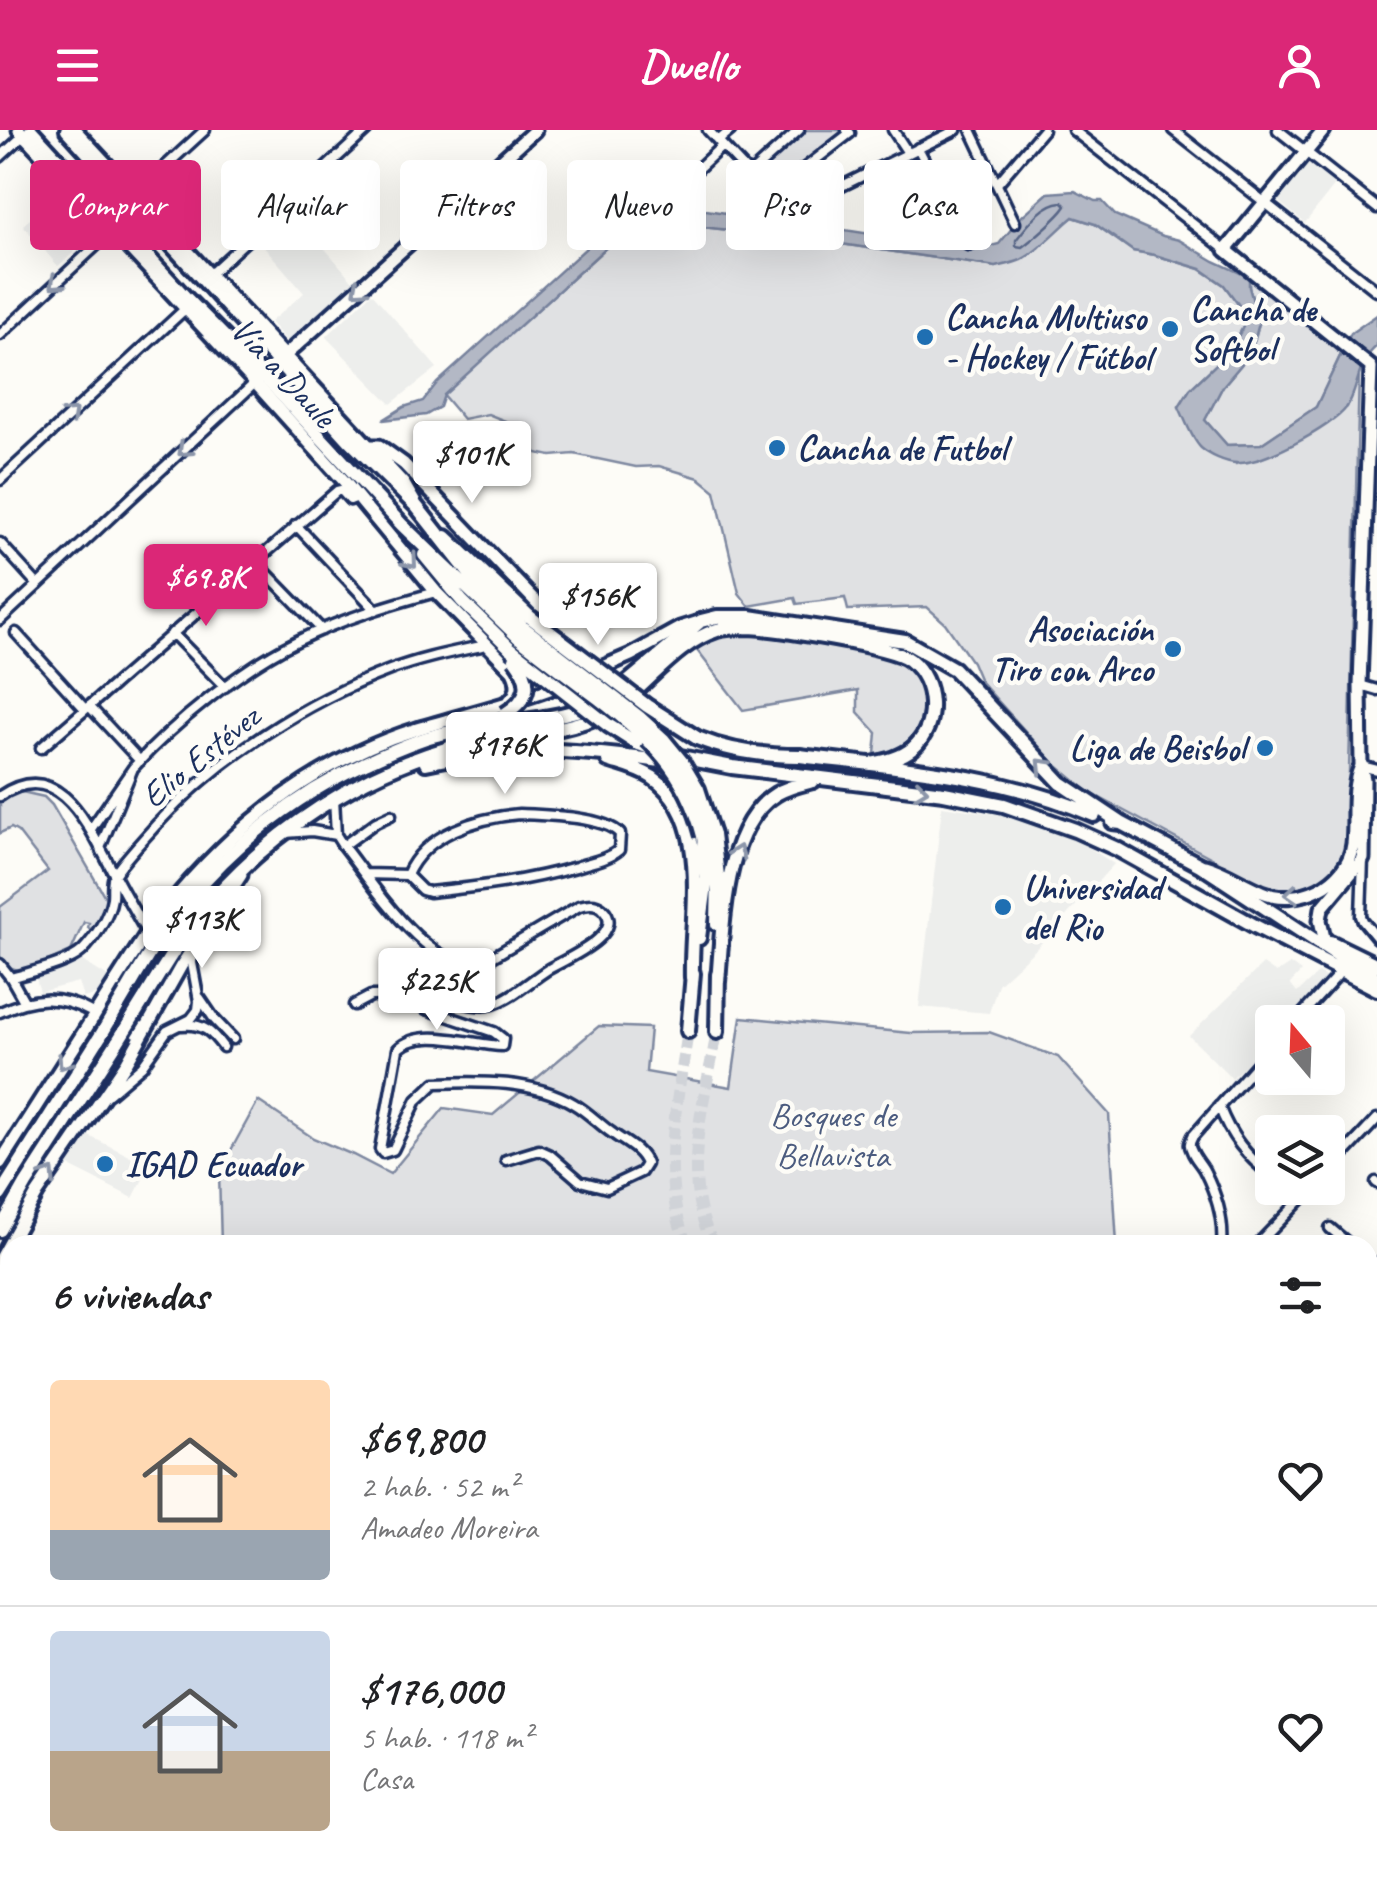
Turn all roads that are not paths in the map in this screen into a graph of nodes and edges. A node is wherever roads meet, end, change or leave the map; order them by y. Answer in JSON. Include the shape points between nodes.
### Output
{"nodes":[{"id":1,"x":68,"y":130,"type":"edge"},
{"id":2,"x":75,"y":130,"type":"edge"},
{"id":3,"x":205,"y":130,"type":"edge"},
{"id":4,"x":367,"y":130,"type":"edge"},
{"id":5,"x":535,"y":130,"type":"edge"},
{"id":6,"x":708,"y":130,"type":"edge"},
{"id":7,"x":730,"y":130,"type":"edge"},
{"id":8,"x":800,"y":130,"type":"edge"},
{"id":9,"x":893,"y":130,"type":"edge"},
{"id":10,"x":956,"y":130,"type":"edge"},
{"id":11,"x":971,"y":130,"type":"edge"},
{"id":12,"x":1043,"y":130,"type":"edge"},
{"id":13,"x":1073,"y":130,"type":"edge"},
{"id":14,"x":1173,"y":130,"type":"edge"},
{"id":15,"x":1278,"y":130,"type":"edge"},
{"id":16,"x":1324,"y":130,"type":"edge"},
{"id":17,"x":26,"y":131,"type":"edge"},
{"id":18,"x":848,"y":131,"type":"edge"},
{"id":19,"x":720,"y":143,"type":"junction"},
{"id":20,"x":918,"y":148,"type":"junction"},
{"id":21,"x":1306,"y":152,"type":"junction"},
{"id":22,"x":908,"y":153,"type":"junction"},
{"id":23,"x":0,"y":157,"type":"edge"},
{"id":24,"x":51,"y":160,"type":"edge"},
{"id":25,"x":96,"y":160,"type":"edge"},
{"id":26,"x":103,"y":160,"type":"edge"},
{"id":27,"x":172,"y":160,"type":"edge"},
{"id":28,"x":704,"y":160,"type":"edge"},
{"id":29,"x":736,"y":160,"type":"edge"},
{"id":30,"x":766,"y":160,"type":"edge"},
{"id":31,"x":813,"y":160,"type":"edge"},
{"id":32,"x":924,"y":160,"type":"edge"},
{"id":33,"x":997,"y":184,"type":"junction"},
{"id":34,"x":844,"y":185,"type":"edge"},
{"id":35,"x":1265,"y":202,"type":"junction"},
{"id":36,"x":1377,"y":208,"type":"edge"},
{"id":37,"x":1015,"y":223,"type":"dead end"},
{"id":38,"x":91,"y":250,"type":"edge"},
{"id":39,"x":131,"y":250,"type":"edge"},
{"id":40,"x":181,"y":250,"type":"edge"},
{"id":41,"x":183,"y":250,"type":"edge"},
{"id":42,"x":1226,"y":250,"type":"junction"},
{"id":43,"x":209,"y":275,"type":"junction"},
{"id":44,"x":1377,"y":291,"type":"edge"},
{"id":45,"x":185,"y":309,"type":"junction"},
{"id":46,"x":0,"y":334,"type":"edge"},
{"id":47,"x":281,"y":359,"type":"junction"},
{"id":48,"x":262,"y":383,"type":"junction"},
{"id":49,"x":1373,"y":439,"type":"edge"},
{"id":50,"x":367,"y":446,"type":"junction"},
{"id":51,"x":0,"y":480,"type":"edge"},
{"id":52,"x":357,"y":497,"type":"junction"},
{"id":53,"x":417,"y":507,"type":"junction"},
{"id":54,"x":402,"y":524,"type":"junction"},
{"id":55,"x":296,"y":525,"type":"junction"},
{"id":56,"x":1371,"y":529,"type":"edge"},
{"id":57,"x":0,"y":543,"type":"edge"},
{"id":58,"x":255,"y":560,"type":"junction"},
{"id":59,"x":38,"y":585,"type":"junction"},
{"id":60,"x":436,"y":592,"type":"junction"},
{"id":61,"x":1362,"y":606,"type":"junction"},
{"id":62,"x":376,"y":610,"type":"junction"},
{"id":63,"x":1377,"y":610,"type":"edge"},
{"id":64,"x":0,"y":620,"type":"edge"},
{"id":65,"x":701,"y":621,"type":"junction"},
{"id":66,"x":322,"y":630,"type":"junction"},
{"id":67,"x":16,"y":633,"type":"dead end"},
{"id":68,"x":172,"y":633,"type":"junction"},
{"id":69,"x":508,"y":639,"type":"junction"},
{"id":70,"x":1360,"y":685,"type":"junction"},
{"id":71,"x":225,"y":687,"type":"junction"},
{"id":72,"x":1377,"y":690,"type":"edge"},
{"id":73,"x":87,"y":708,"type":"junction"},
{"id":74,"x":504,"y":709,"type":"junction"},
{"id":75,"x":438,"y":734,"type":"junction"},
{"id":76,"x":41,"y":748,"type":"dead end"},
{"id":77,"x":576,"y":751,"type":"junction"},
{"id":78,"x":136,"y":764,"type":"junction"},
{"id":79,"x":871,"y":764,"type":"junction"},
{"id":80,"x":1360,"y":766,"type":"junction"},
{"id":81,"x":732,"y":767,"type":"junction"},
{"id":82,"x":1377,"y":770,"type":"edge"},
{"id":83,"x":390,"y":771,"type":"junction"},
{"id":84,"x":824,"y":779,"type":"junction"},
{"id":85,"x":0,"y":796,"type":"edge"},
{"id":86,"x":334,"y":798,"type":"junction"},
{"id":87,"x":391,"y":815,"type":"dead end"},
{"id":88,"x":1121,"y":823,"type":"junction"},
{"id":89,"x":91,"y":829,"type":"junction"},
{"id":90,"x":285,"y":833,"type":"junction"},
{"id":91,"x":336,"y":835,"type":"junction"},
{"id":92,"x":708,"y":836,"type":"junction"},
{"id":93,"x":1370,"y":843,"type":"edge"},
{"id":94,"x":343,"y":846,"type":"junction"},
{"id":95,"x":100,"y":848,"type":"junction"},
{"id":96,"x":1363,"y":859,"type":"junction"},
{"id":97,"x":249,"y":863,"type":"junction"},
{"id":98,"x":1200,"y":864,"type":"junction"},
{"id":99,"x":114,"y":874,"type":"junction"},
{"id":100,"x":365,"y":874,"type":"junction"},
{"id":101,"x":407,"y":874,"type":"junction"},
{"id":102,"x":1266,"y":908,"type":"junction"},
{"id":103,"x":147,"y":933,"type":"junction"},
{"id":104,"x":1324,"y":938,"type":"junction"},
{"id":105,"x":1377,"y":938,"type":"edge"},
{"id":106,"x":194,"y":946,"type":"junction"},
{"id":107,"x":0,"y":964,"type":"edge"},
{"id":108,"x":1377,"y":965,"type":"edge"},
{"id":109,"x":1342,"y":969,"type":"junction"},
{"id":110,"x":12,"y":978,"type":"junction"},
{"id":111,"x":692,"y":978,"type":"junction"},
{"id":112,"x":1377,"y":978,"type":"edge"},
{"id":113,"x":718,"y":982,"type":"junction"},
{"id":114,"x":1377,"y":989,"type":"edge"},
{"id":115,"x":198,"y":994,"type":"junction"},
{"id":116,"x":430,"y":995,"type":"junction"},
{"id":117,"x":1377,"y":999,"type":"edge"},
{"id":118,"x":24,"y":1001,"type":"junction"},
{"id":119,"x":690,"y":1003,"type":"junction"},
{"id":120,"x":354,"y":1005,"type":"dead end"},
{"id":121,"x":1310,"y":1005,"type":"edge"},
{"id":122,"x":718,"y":1006,"type":"junction"},
{"id":123,"x":0,"y":1012,"type":"edge"},
{"id":124,"x":95,"y":1014,"type":"junction"},
{"id":125,"x":178,"y":1025,"type":"junction"},
{"id":126,"x":688,"y":1031,"type":"tunnel mouth"},
{"id":127,"x":144,"y":1032,"type":"junction"},
{"id":128,"x":717,"y":1032,"type":"tunnel mouth"},
{"id":129,"x":232,"y":1039,"type":"dead end"},
{"id":130,"x":223,"y":1047,"type":"dead end"},
{"id":131,"x":1255,"y":1066,"type":"edge"},
{"id":132,"x":99,"y":1104,"type":"junction"},
{"id":133,"x":1219,"y":1106,"type":"junction"},
{"id":134,"x":1377,"y":1119,"type":"edge"},
{"id":135,"x":1345,"y":1153,"type":"edge"},
{"id":136,"x":506,"y":1160,"type":"dead end"},
{"id":137,"x":1255,"y":1162,"type":"edge"},
{"id":138,"x":0,"y":1163,"type":"edge"},
{"id":139,"x":0,"y":1195,"type":"edge"},
{"id":140,"x":1296,"y":1205,"type":"edge"},
{"id":141,"x":1330,"y":1228,"type":"dead end"},
{"id":142,"x":0,"y":1230,"type":"edge"},
{"id":143,"x":14,"y":1235,"type":"edge"},
{"id":144,"x":1222,"y":1235,"type":"edge"},
{"id":145,"x":1267,"y":1235,"type":"edge"},
{"id":146,"x":1338,"y":1235,"type":"edge"}],
"edges":[{"from":1,"to":25,"type":"main road","name":"Vía a Daule"},
{"from":2,"to":26,"type":"main road","name":"Vía a Daule"},
{"from":3,"to":27,"type":"street"},
{"from":4,"to":43,"type":"street"},
{"from":5,"to":47,"type":"main road","one_way":true},
{"from":6,"to":19,"type":"street"},
{"from":7,"to":19,"type":"street"},
{"from":8,"to":30,"type":"street"},
{"from":9,"to":22,"type":"street"},
{"from":10,"to":20,"type":"street"},
{"from":11,"to":33,"type":"street"},
{"from":12,"to":33,"type":"street"},
{"from":13,"to":42,"type":"street"},
{"from":14,"to":35,"type":"street"},
{"from":15,"to":21,"type":"street"},
{"from":16,"to":21,"type":"main road"},
{"from":17,"to":23,"type":"street"},
{"from":17,"to":24,"type":"main road","name":"Vía a Daule"},
{"from":17,"to":48,"type":"main road","name":"Vía a Daule"},
{"from":18,"to":31,"type":"street"},
{"from":19,"to":28,"type":"street"},
{"from":19,"to":29,"type":"street"},
{"from":20,"to":22,"type":"street"},
{"from":20,"to":32,"type":"street"},
{"from":21,"to":35,"type":"main road"},
{"from":21,"to":36,"type":"street"},
{"from":22,"to":34,"type":"street"},
{"from":33,"to":37,"type":"street"},
{"from":35,"to":42,"type":"main road"},
{"from":35,"to":44,"type":"street"},
{"from":38,"to":46,"type":"street","one_way":true},
{"from":39,"to":45,"type":"main road","name":"Vía a Daule"},
{"from":40,"to":47,"type":"main road","name":"Vía a Daule"},
{"from":41,"to":43,"type":"main road","name":"Vía a Daule"},
{"from":42,"to":49,"type":"main road","via":[[1368,362]]},
{"from":43,"to":47,"type":"main road","name":"Vía a Daule"},
{"from":45,"to":48,"type":"main road","name":"Vía a Daule"},
{"from":51,"to":45,"type":"street","one_way":true},
{"from":47,"to":48,"type":"main road"},
{"from":47,"to":50,"type":"main road","name":"Vía a Daule"},
{"from":47,"to":53,"type":"main road","name":"Vía a Daule"},
{"from":48,"to":52,"type":"main road","name":"Vía a Daule"},
{"from":48,"to":54,"type":"main road","name":"Vía a Daule"},
{"from":48,"to":59,"type":"street","one_way":true},
{"from":49,"to":56,"type":"main road"},
{"from":50,"to":53,"type":"main road","name":"Vía a Daule"},
{"from":50,"to":69,"type":"main road","via":[[379,446],[404,464],[542,607],[506,654]]},
{"from":52,"to":55,"type":"street","via":[[350,500],[338,490]]},
{"from":52,"to":60,"type":"main road","name":"Vía a Daule","one_way":true},
{"from":53,"to":69,"type":"main road","name":"Vía a Daule","via":[[454,542]]},
{"from":54,"to":69,"type":"main road","name":"Vía a Daule"},
{"from":54,"to":69,"type":"main road","name":"Vía a Daule","via":[[462,601]]},
{"from":55,"to":58,"type":"street"},
{"from":55,"to":62,"type":"street"},
{"from":56,"to":61,"type":"main road"},
{"from":57,"to":59,"type":"street"},
{"from":58,"to":66,"type":"street"},
{"from":58,"to":68,"type":"street"},
{"from":59,"to":64,"type":"street"},
{"from":60,"to":62,"type":"street"},
{"from":60,"to":69,"type":"main road","name":"Vía a Daule"},
{"from":61,"to":63,"type":"street"},
{"from":61,"to":70,"type":"main road"},
{"from":62,"to":66,"type":"street"},
{"from":65,"to":74,"type":"main road"},
{"from":65,"to":75,"type":"main road","via":[[594,706]]},
{"from":88,"to":65,"type":"main road","one_way":true,"via":[[1060,783],[954,669],[905,641],[750,617]]},
{"from":66,"to":71,"type":"street"},
{"from":67,"to":73,"type":"street"},
{"from":68,"to":71,"type":"street"},
{"from":68,"to":73,"type":"street"},
{"from":69,"to":74,"type":"main road","bridge":true,"via":[[527,688],[522,700]]},
{"from":69,"to":79,"type":"main road","name":"Vía a Daule","bridge":true,"via":[[723,748]]},
{"from":69,"to":81,"type":"main road","name":"Vía a Daule","bridge":true,"via":[[636,743]]},
{"from":69,"to":92,"type":"main road","name":"Vía a Daule","bridge":true,"via":[[657,747]]},
{"from":69,"to":99,"type":"street","name":"Elio Estévez","via":[[395,668],[278,726],[205,778]]},
{"from":70,"to":72,"type":"street"},
{"from":70,"to":80,"type":"main road"},
{"from":71,"to":78,"type":"street"},
{"from":73,"to":76,"type":"street"},
{"from":73,"to":78,"type":"street"},
{"from":74,"to":75,"type":"main road"},
{"from":74,"to":103,"type":"main road","via":[[372,746],[301,784],[212,856]]},
{"from":75,"to":139,"type":"main road","bridge":true,"via":[[309,793],[261,827],[186,902]]},
{"from":77,"to":81,"type":"main road"},
{"from":77,"to":83,"type":"main road","via":[[504,750]]},
{"from":77,"to":111,"type":"main road","via":[[642,772],[675,801],[695,868]]},
{"from":78,"to":89,"type":"street"},
{"from":78,"to":95,"type":"street"},
{"from":79,"to":83,"type":"main road","via":[[904,754],[926,732],[930,698],[913,662],[884,648],[743,627],[694,640],[604,715],[453,747]]},
{"from":79,"to":88,"type":"main road","name":"Vía a Daule","via":[[992,781]]},
{"from":80,"to":82,"type":"street"},
{"from":80,"to":93,"type":"main road"},
{"from":80,"to":98,"type":"main road","one_way":true,"via":[[1353,846],[1332,882],[1291,897],[1265,894]]},
{"from":81,"to":84,"type":"main road"},
{"from":83,"to":86,"type":"main road"},
{"from":84,"to":109,"type":"main road","one_way":true,"via":[[976,799],[1076,830]]},
{"from":113,"to":84,"type":"main road","one_way":true,"via":[[731,870],[753,817],[776,794]]},
{"from":85,"to":89,"type":"street","via":[[28,783],[44,784],[67,797]]},
{"from":86,"to":90,"type":"main road"},
{"from":86,"to":91,"type":"street"},
{"from":87,"to":94,"type":"street"},
{"from":88,"to":98,"type":"main road"},
{"from":89,"to":95,"type":"street"},
{"from":90,"to":91,"type":"street"},
{"from":90,"to":97,"type":"main road"},
{"from":91,"to":94,"type":"street"},
{"from":92,"to":111,"type":"main road","name":"Vía a Daule"},
{"from":92,"to":113,"type":"main road","name":"Vía a Daule","via":[[718,876]]},
{"from":93,"to":96,"type":"main road"},
{"from":94,"to":100,"type":"street"},
{"from":95,"to":99,"type":"street"},
{"from":96,"to":104,"type":"main road","via":[[1322,908]]},
{"from":96,"to":105,"type":"street","via":[[1361,916]]},
{"from":97,"to":106,"type":"main road"},
{"from":97,"to":142,"type":"main road","bridge":true,"via":[[169,957]]},
{"from":98,"to":102,"type":"main road"},
{"from":99,"to":103,"type":"street"},
{"from":99,"to":110,"type":"street","name":"Elio Estévez","via":[[103,921],[82,950]]},
{"from":100,"to":101,"type":"street"},
{"from":100,"to":116,"type":"street","via":[[396,916],[438,954],[467,966],[576,907],[592,904],[606,914],[606,927],[593,945],[501,1000],[479,1006]]},
{"from":101,"to":101,"type":"street","via":[[425,891],[506,884],[610,857],[619,850],[620,834],[602,823],[541,815],[491,818],[441,838],[417,856]]},
{"from":102,"to":104,"type":"main road"},
{"from":102,"to":109,"type":"main road"},
{"from":103,"to":124,"type":"main road"},
{"from":104,"to":108,"type":"main road"},
{"from":106,"to":115,"type":"street"},
{"from":106,"to":127,"type":"main road"},
{"from":107,"to":110,"type":"street"},
{"from":109,"to":112,"type":"main road"},
{"from":109,"to":114,"type":"main road"},
{"from":109,"to":117,"type":"main road"},
{"from":109,"to":121,"type":"street"},
{"from":110,"to":118,"type":"street"},
{"from":111,"to":119,"type":"main road","name":"Vía a Daule"},
{"from":113,"to":122,"type":"main road","name":"Vía a Daule"},
{"from":115,"to":125,"type":"street","via":[[194,1015]]},
{"from":115,"to":129,"type":"street"},
{"from":116,"to":120,"type":"street","via":[[374,996]]},
{"from":116,"to":136,"type":"street","via":[[426,1009],[494,1032],[504,1044],[421,1037],[400,1046],[383,1154],[393,1150],[417,1100],[435,1083],[504,1084],[576,1104],[646,1164],[607,1188],[580,1181],[540,1150]]},
{"from":118,"to":123,"type":"street"},
{"from":118,"to":124,"type":"street","via":[[47,998]]},
{"from":119,"to":122,"type":"main road","via":[[705,1015]]},
{"from":119,"to":126,"type":"main road","name":"Vía a Daule"},
{"from":122,"to":128,"type":"main road","name":"Vía a Daule"},
{"from":124,"to":127,"type":"street"},
{"from":124,"to":138,"type":"main road","one_way":true},
{"from":125,"to":130,"type":"street","via":[[207,1028]]},
{"from":125,"to":132,"type":"street"},
{"from":127,"to":132,"type":"main road"},
{"from":131,"to":133,"type":"street"},
{"from":143,"to":132,"type":"main road","one_way":true},
{"from":133,"to":137,"type":"street"},
{"from":133,"to":144,"type":"street","via":[[1190,1142],[1215,1195]]},
{"from":134,"to":135,"type":"street"},
{"from":140,"to":145,"type":"street"},
{"from":141,"to":146,"type":"street"}]}
